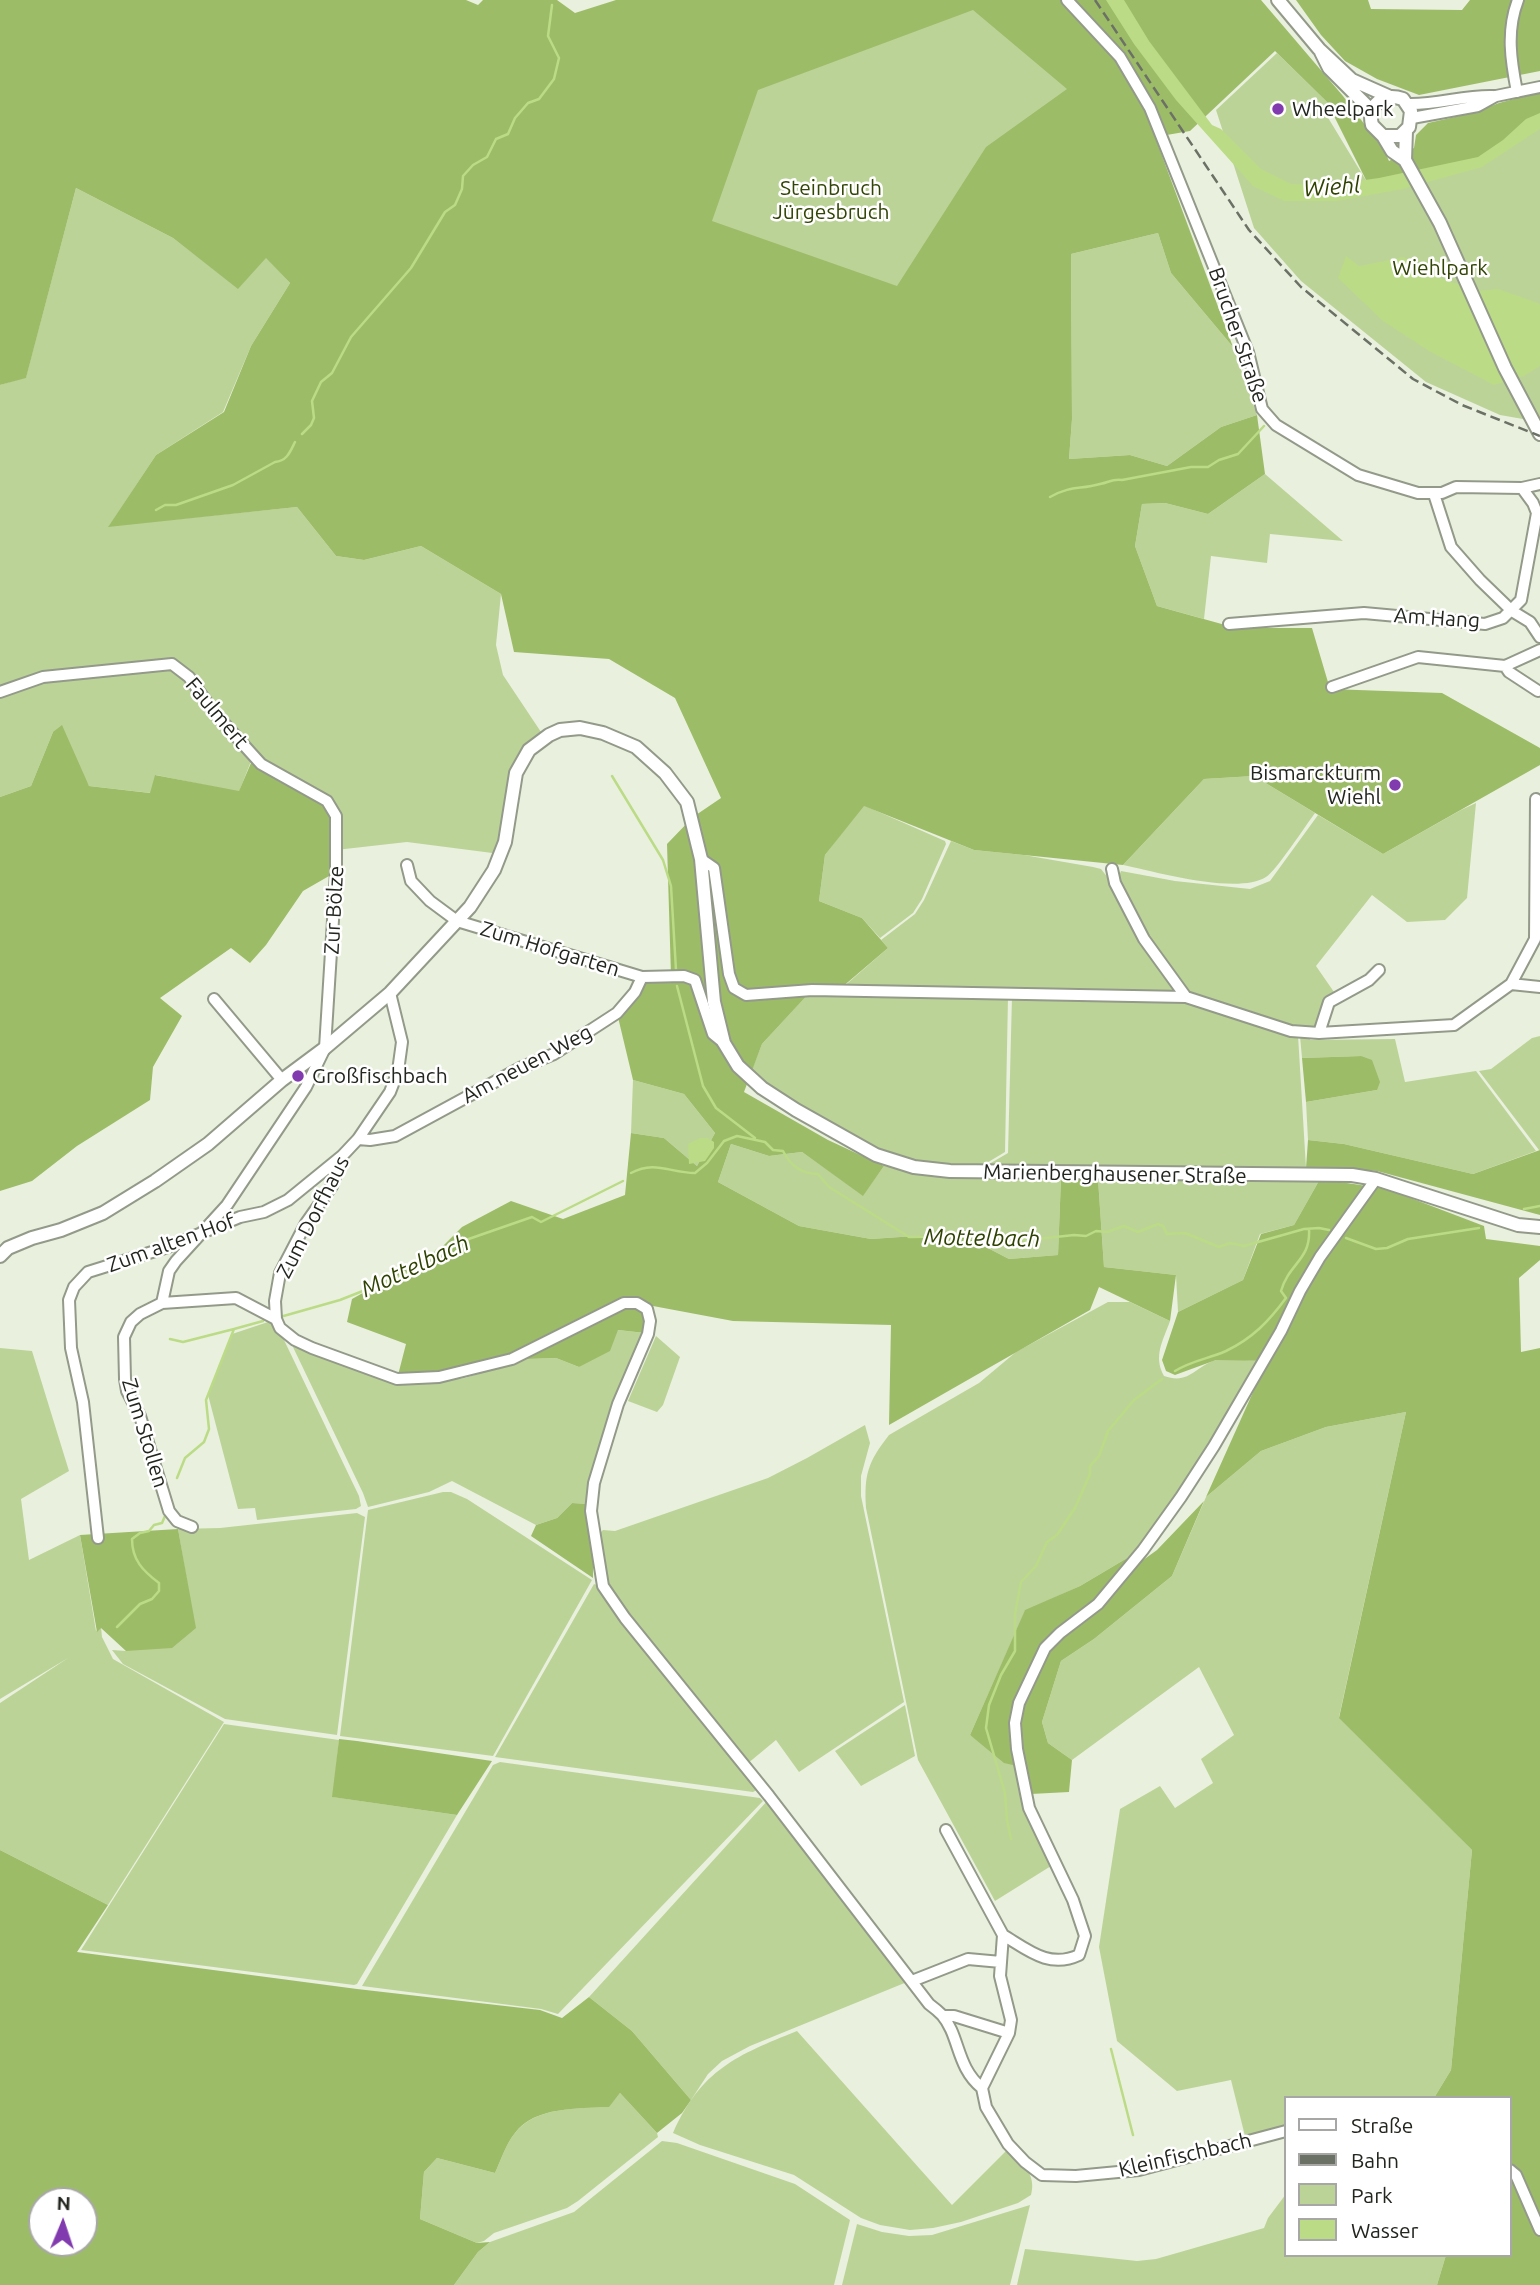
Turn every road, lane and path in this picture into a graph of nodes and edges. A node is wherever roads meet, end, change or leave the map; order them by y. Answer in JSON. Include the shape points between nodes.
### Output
{"nodes":[{"id":1,"x":1068,"y":0,"type":"edge"},
{"id":2,"x":1278,"y":0,"type":"edge"},
{"id":3,"x":1518,"y":0,"type":"edge"},
{"id":4,"x":1320,"y":49,"type":"junction"},
{"id":5,"x":1540,"y":86,"type":"edge"},
{"id":6,"x":1517,"y":92,"type":"junction"},
{"id":7,"x":1388,"y":96,"type":"junction"},
{"id":8,"x":1496,"y":96,"type":"junction"},
{"id":9,"x":1408,"y":104,"type":"junction"},
{"id":10,"x":1372,"y":111,"type":"junction"},
{"id":11,"x":1412,"y":118,"type":"junction"},
{"id":12,"x":1406,"y":131,"type":"junction"},
{"id":13,"x":1383,"y":136,"type":"junction"},
{"id":14,"x":1405,"y":160,"type":"junction"},
{"id":15,"x":1540,"y":434,"type":"edge"},
{"id":16,"x":1540,"y":484,"type":"edge"},
{"id":17,"x":1522,"y":488,"type":"junction"},
{"id":18,"x":1434,"y":494,"type":"junction"},
{"id":19,"x":1512,"y":611,"type":"junction"},
{"id":20,"x":1229,"y":624,"type":"dead end"},
{"id":21,"x":1540,"y":637,"type":"edge"},
{"id":22,"x":1540,"y":650,"type":"edge"},
{"id":23,"x":1505,"y":666,"type":"junction"},
{"id":24,"x":1332,"y":687,"type":"dead end"},
{"id":25,"x":1538,"y":691,"type":"dead end"},
{"id":26,"x":0,"y":692,"type":"edge"},
{"id":27,"x":305,"y":786,"type":"joint"},
{"id":28,"x":1536,"y":799,"type":"dead end"},
{"id":29,"x":701,"y":859,"type":"junction"},
{"id":30,"x":407,"y":865,"type":"dead end"},
{"id":31,"x":1112,"y":869,"type":"dead end"},
{"id":32,"x":457,"y":921,"type":"junction"},
{"id":33,"x":1379,"y":970,"type":"dead end"},
{"id":34,"x":642,"y":977,"type":"junction"},
{"id":35,"x":1511,"y":984,"type":"junction"},
{"id":36,"x":1540,"y":986,"type":"edge"},
{"id":37,"x":390,"y":993,"type":"junction"},
{"id":38,"x":1186,"y":997,"type":"junction"},
{"id":39,"x":214,"y":999,"type":"dead end"},
{"id":40,"x":1319,"y":1033,"type":"junction"},
{"id":41,"x":724,"y":1043,"type":"junction"},
{"id":42,"x":325,"y":1048,"type":"junction"},
{"id":43,"x":282,"y":1080,"type":"junction"},
{"id":44,"x":358,"y":1139,"type":"junction"},
{"id":45,"x":342,"y":1156,"type":"junction"},
{"id":46,"x":1376,"y":1179,"type":"junction"},
{"id":47,"x":1540,"y":1227,"type":"edge"},
{"id":48,"x":202,"y":1234,"type":"junction"},
{"id":49,"x":0,"y":1256,"type":"edge"},
{"id":50,"x":162,"y":1303,"type":"junction"},
{"id":51,"x":276,"y":1319,"type":"junction"},
{"id":52,"x":192,"y":1527,"type":"dead end"},
{"id":53,"x":98,"y":1538,"type":"dead end"},
{"id":54,"x":946,"y":1830,"type":"dead end"},
{"id":55,"x":1003,"y":1935,"type":"junction"},
{"id":56,"x":1001,"y":1962,"type":"junction"},
{"id":57,"x":912,"y":1981,"type":"junction"},
{"id":58,"x":943,"y":2015,"type":"junction"},
{"id":59,"x":1009,"y":2033,"type":"junction"},
{"id":60,"x":982,"y":2088,"type":"junction"},
{"id":61,"x":1284,"y":2132,"type":"edge"},
{"id":62,"x":1512,"y":2172,"type":"edge"},
{"id":63,"x":1540,"y":2230,"type":"edge"}],
"edges":[{"from":1,"to":18,"type":"street","name":"Brucher Straße","via":[[1120,57],[1150,108],[1248,352],[1262,409],[1276,425],[1358,475]]},
{"from":2,"to":4,"type":"main road"},
{"from":3,"to":6,"type":"street","via":[[1510,57]]},
{"from":4,"to":7,"type":"main road","via":[[1352,80]]},
{"from":4,"to":10,"type":"main road","via":[[1329,68]]},
{"from":5,"to":6,"type":"street"},
{"from":6,"to":8,"type":"street"},
{"from":7,"to":9,"type":"main road"},
{"from":7,"to":10,"type":"main road"},
{"from":8,"to":9,"type":"street"},
{"from":8,"to":11,"type":"street","via":[[1478,106]]},
{"from":9,"to":11,"type":"main road"},
{"from":10,"to":13,"type":"main road","via":[[1373,125]]},
{"from":11,"to":12,"type":"main road"},
{"from":12,"to":13,"type":"main road"},
{"from":12,"to":14,"type":"main road"},
{"from":13,"to":14,"type":"main road","via":[[1392,151]]},
{"from":14,"to":15,"type":"main road","via":[[1440,223]]},
{"from":16,"to":17,"type":"street","name":"Brucher Straße"},
{"from":17,"to":18,"type":"street","name":"Brucher Straße","via":[[1456,487]]},
{"from":17,"to":19,"type":"street","name":"Am Hang","via":[[1536,513],[1521,600]]},
{"from":18,"to":19,"type":"street","via":[[1451,547]]},
{"from":19,"to":20,"type":"street","name":"Am Hang","via":[[1485,624],[1364,613]]},
{"from":19,"to":21,"type":"street","via":[[1530,622]]},
{"from":22,"to":23,"type":"street"},
{"from":23,"to":24,"type":"street","via":[[1418,657]]},
{"from":23,"to":25,"type":"street"},
{"from":26,"to":27,"type":"street","name":"Faulmert","via":[[43,677],[173,664],[261,764]]},
{"from":27,"to":42,"type":"street","name":"Zur Bölze","via":[[327,801],[336,816]]},
{"from":28,"to":35,"type":"street","via":[[1535,939]]},
{"from":29,"to":32,"type":"main road","via":[[687,802],[665,773],[636,747],[603,733],[559,730],[529,750],[516,773],[505,842],[494,870]]},
{"from":29,"to":38,"type":"street","via":[[714,868],[729,974],[734,988],[746,995],[812,990]]},
{"from":29,"to":41,"type":"main road","via":[[714,1002]]},
{"from":30,"to":32,"type":"street","via":[[411,881]]},
{"from":31,"to":38,"type":"street","via":[[1144,939]]},
{"from":32,"to":34,"type":"street","name":"Zum Hofgarten"},
{"from":32,"to":37,"type":"main road"},
{"from":33,"to":40,"type":"street","via":[[1329,1002]]},
{"from":34,"to":41,"type":"street","via":[[695,980],[713,1034]]},
{"from":34,"to":44,"type":"street","name":"Am neuen Weg","via":[[617,1013],[554,1054],[395,1136]]},
{"from":35,"to":36,"type":"street"},
{"from":35,"to":40,"type":"street","via":[[1454,1025]]},
{"from":37,"to":42,"type":"main road"},
{"from":37,"to":44,"type":"street","name":"Zum Dorfhaus","via":[[402,1042],[398,1070],[390,1092]]},
{"from":38,"to":40,"type":"street","via":[[1291,1031]]},
{"from":39,"to":43,"type":"street"},
{"from":41,"to":46,"type":"main road","name":"Marienberghausener Straße","via":[[737,1066],[762,1088],[876,1155],[914,1167],[987,1173]]},
{"from":42,"to":43,"type":"main road"},
{"from":42,"to":48,"type":"street","via":[[306,1087],[227,1205]]},
{"from":43,"to":49,"type":"main road","via":[[208,1144],[155,1181],[103,1213],[8,1248]]},
{"from":44,"to":45,"type":"street","name":"Zum Dorfhaus"},
{"from":45,"to":48,"type":"street","name":"Zum alten Hof","via":[[288,1200]]},
{"from":45,"to":51,"type":"street","name":"Zum Dorfhaus","via":[[332,1186],[280,1273]]},
{"from":46,"to":47,"type":"main road","name":"Marienberghausener Straße","via":[[1518,1225]]},
{"from":46,"to":55,"type":"street","via":[[1320,1257],[1181,1497],[1098,1604],[1045,1648],[1015,1723],[1017,1749],[1030,1808],[1073,1900],[1083,1947],[1079,1955],[1065,1961],[1039,1957]]},
{"from":48,"to":50,"type":"street","via":[[169,1271]]},
{"from":48,"to":53,"type":"street","name":"Zum alten Hof","via":[[88,1272],[69,1300],[71,1348],[83,1402]]},
{"from":50,"to":51,"type":"street","name":"Zum Stollen","via":[[236,1298]]},
{"from":50,"to":52,"type":"street","name":"Zum Stollen","via":[[131,1322],[124,1338],[125,1379],[169,1511],[177,1521]]},
{"from":51,"to":57,"type":"street","via":[[295,1340],[397,1379],[439,1377],[512,1359],[624,1303],[647,1309],[648,1334],[618,1404],[594,1483],[591,1511],[603,1586]]},
{"from":54,"to":55,"type":"street"},
{"from":55,"to":56,"type":"street"},
{"from":56,"to":57,"type":"street","via":[[968,1959]]},
{"from":56,"to":59,"type":"street"},
{"from":57,"to":58,"type":"street"},
{"from":58,"to":59,"type":"street"},
{"from":58,"to":60,"type":"street","name":"Kleinfischbach","via":[[966,2068]]},
{"from":59,"to":60,"type":"street"},
{"from":60,"to":61,"type":"street","name":"Kleinfischbach","via":[[986,2107],[1008,2144],[1042,2175],[1139,2170]]},
{"from":62,"to":63,"type":"street"}]}
